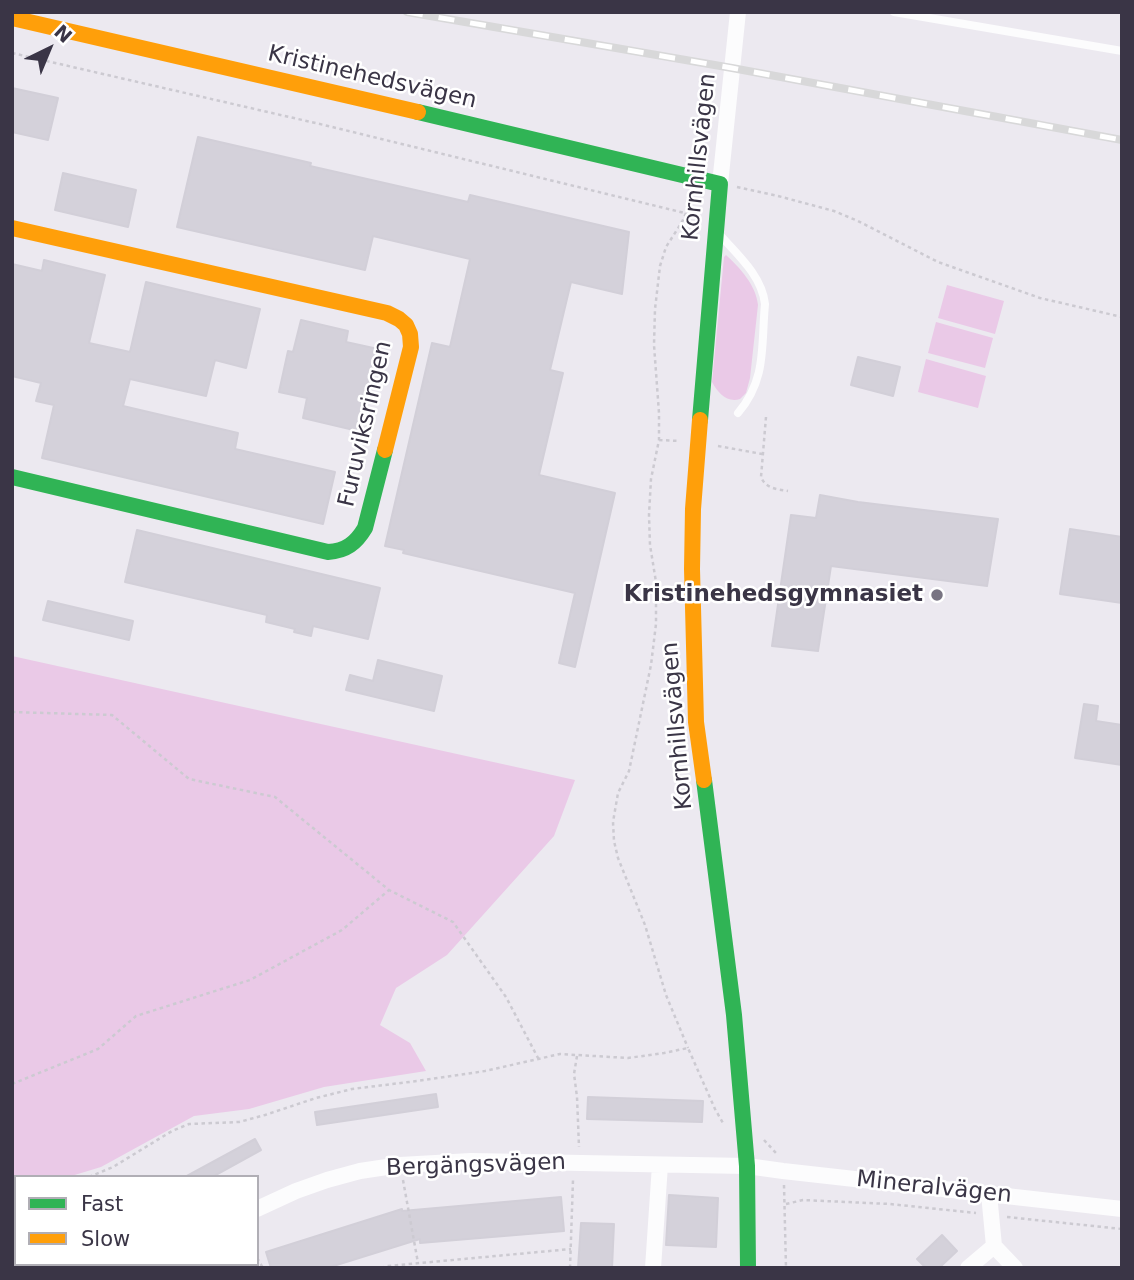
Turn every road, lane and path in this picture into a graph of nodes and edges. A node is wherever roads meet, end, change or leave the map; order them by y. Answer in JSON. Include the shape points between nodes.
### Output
{"nodes":[{"id":1,"x":738,"y":12,"type":"edge"},
{"id":2,"x":894,"y":12,"type":"edge"},
{"id":3,"x":12,"y":18,"type":"edge"},
{"id":4,"x":1122,"y":51,"type":"edge"},
{"id":5,"x":12,"y":53,"type":"edge"},
{"id":6,"x":720,"y":184,"type":"junction"},
{"id":7,"x":686,"y":213,"type":"junction"},
{"id":8,"x":716,"y":224,"type":"junction"},
{"id":9,"x":12,"y":228,"type":"edge"},
{"id":10,"x":1122,"y":317,"type":"edge"},
{"id":11,"x":738,"y":413,"type":"dead end"},
{"id":12,"x":766,"y":417,"type":"dead end"},
{"id":13,"x":12,"y":477,"type":"edge"},
{"id":14,"x":788,"y":491,"type":"dead end"},
{"id":15,"x":12,"y":712,"type":"edge"},
{"id":16,"x":389,"y":890,"type":"junction"},
{"id":17,"x":688,"y":1048,"type":"junction"},
{"id":18,"x":577,"y":1056,"type":"junction"},
{"id":19,"x":538,"y":1058,"type":"junction"},
{"id":20,"x":12,"y":1084,"type":"edge"},
{"id":21,"x":744,"y":1131,"type":"junction"},
{"id":22,"x":574,"y":1162,"type":"junction"},
{"id":23,"x":400,"y":1165,"type":"junction"},
{"id":24,"x":660,"y":1165,"type":"junction"},
{"id":25,"x":747,"y":1166,"type":"junction"},
{"id":26,"x":783,"y":1171,"type":"junction"},
{"id":27,"x":94,"y":1175,"type":"edge"},
{"id":28,"x":989,"y":1194,"type":"junction"},
{"id":29,"x":786,"y":1204,"type":"junction"},
{"id":30,"x":259,"y":1208,"type":"edge"},
{"id":31,"x":1122,"y":1209,"type":"edge"},
{"id":32,"x":991,"y":1215,"type":"junction"},
{"id":33,"x":1122,"y":1229,"type":"edge"},
{"id":34,"x":993,"y":1245,"type":"junction"},
{"id":35,"x":570,"y":1249,"type":"junction"},
{"id":36,"x":418,"y":1263,"type":"junction"},
{"id":37,"x":407,"y":1266,"type":"edge"},
{"id":38,"x":381,"y":1268,"type":"edge"},
{"id":39,"x":570,"y":1268,"type":"edge"},
{"id":40,"x":653,"y":1268,"type":"edge"},
{"id":41,"x":748,"y":1268,"type":"edge"},
{"id":42,"x":786,"y":1268,"type":"edge"},
{"id":43,"x":968,"y":1268,"type":"edge"},
{"id":44,"x":1015,"y":1268,"type":"edge"}],
"edges":[{"from":1,"to":6,"type":"street","name":"Kornhillsvägen"},
{"from":2,"to":4,"type":"lane"},
{"from":3,"to":6,"type":"street","name":"Kristinehedsvägen"},
{"from":5,"to":7,"type":"path"},
{"from":6,"to":8,"type":"street","name":"Kornhillsvägen"},
{"from":6,"to":10,"type":"path","via":[[834,211],[938,262],[1040,298]]},
{"from":7,"to":8,"type":"path"},
{"from":7,"to":17,"type":"path","via":[[666,247],[654,309],[659,440],[649,516],[656,624],[629,771],[618,793],[613,822],[618,858]]},
{"from":8,"to":11,"type":"lane","via":[[764,293],[758,380]]},
{"from":8,"to":21,"type":"street","name":"Kornhillsvägen","via":[[693,509],[696,722]]},
{"from":9,"to":13,"type":"street","name":"Furuviksringen","via":[[387,313],[407,324],[411,340],[365,528],[343,550],[328,552]]},
{"from":12,"to":14,"type":"path","via":[[761,477],[769,487]]},
{"from":15,"to":16,"type":"path","via":[[112,715],[189,779],[275,797]]},
{"from":16,"to":19,"type":"path","via":[[453,922],[506,997]]},
{"from":16,"to":20,"type":"path","via":[[342,930],[250,980],[136,1016],[98,1049]]},
{"from":17,"to":18,"type":"path","via":[[628,1058]]},
{"from":17,"to":21,"type":"path","via":[[723,1123],[731,1131]]},
{"from":18,"to":19,"type":"path"},
{"from":18,"to":22,"type":"path","via":[[580,1153]]},
{"from":19,"to":27,"type":"path","via":[[471,1073],[352,1089],[239,1122],[189,1125]]},
{"from":21,"to":25,"type":"street","name":"Kornhillsvägen"},
{"from":21,"to":26,"type":"path","via":[[759,1133],[781,1158]]},
{"from":22,"to":23,"type":"street","name":"Bergängsvägen"},
{"from":22,"to":24,"type":"street","name":"Bergängsvägen"},
{"from":22,"to":35,"type":"path"},
{"from":23,"to":30,"type":"street","name":"Bergängsvägen","via":[[327,1180]]},
{"from":23,"to":36,"type":"path"},
{"from":24,"to":25,"type":"street","name":"Bergängsvägen"},
{"from":24,"to":40,"type":"street"},
{"from":25,"to":26,"type":"street","name":"Mineralvägen"},
{"from":25,"to":41,"type":"street","name":"Kornhillsvägen"},
{"from":26,"to":28,"type":"street","name":"Mineralvägen"},
{"from":26,"to":29,"type":"path"},
{"from":28,"to":31,"type":"street","name":"Mineralvägen"},
{"from":28,"to":32,"type":"street"},
{"from":29,"to":32,"type":"path","via":[[803,1200],[877,1203]]},
{"from":29,"to":42,"type":"path"},
{"from":32,"to":33,"type":"path"},
{"from":32,"to":34,"type":"street"},
{"from":34,"to":43,"type":"street"},
{"from":34,"to":44,"type":"street"},
{"from":35,"to":36,"type":"path"},
{"from":35,"to":39,"type":"path"},
{"from":36,"to":37,"type":"path"},
{"from":37,"to":38,"type":"path"}]}
